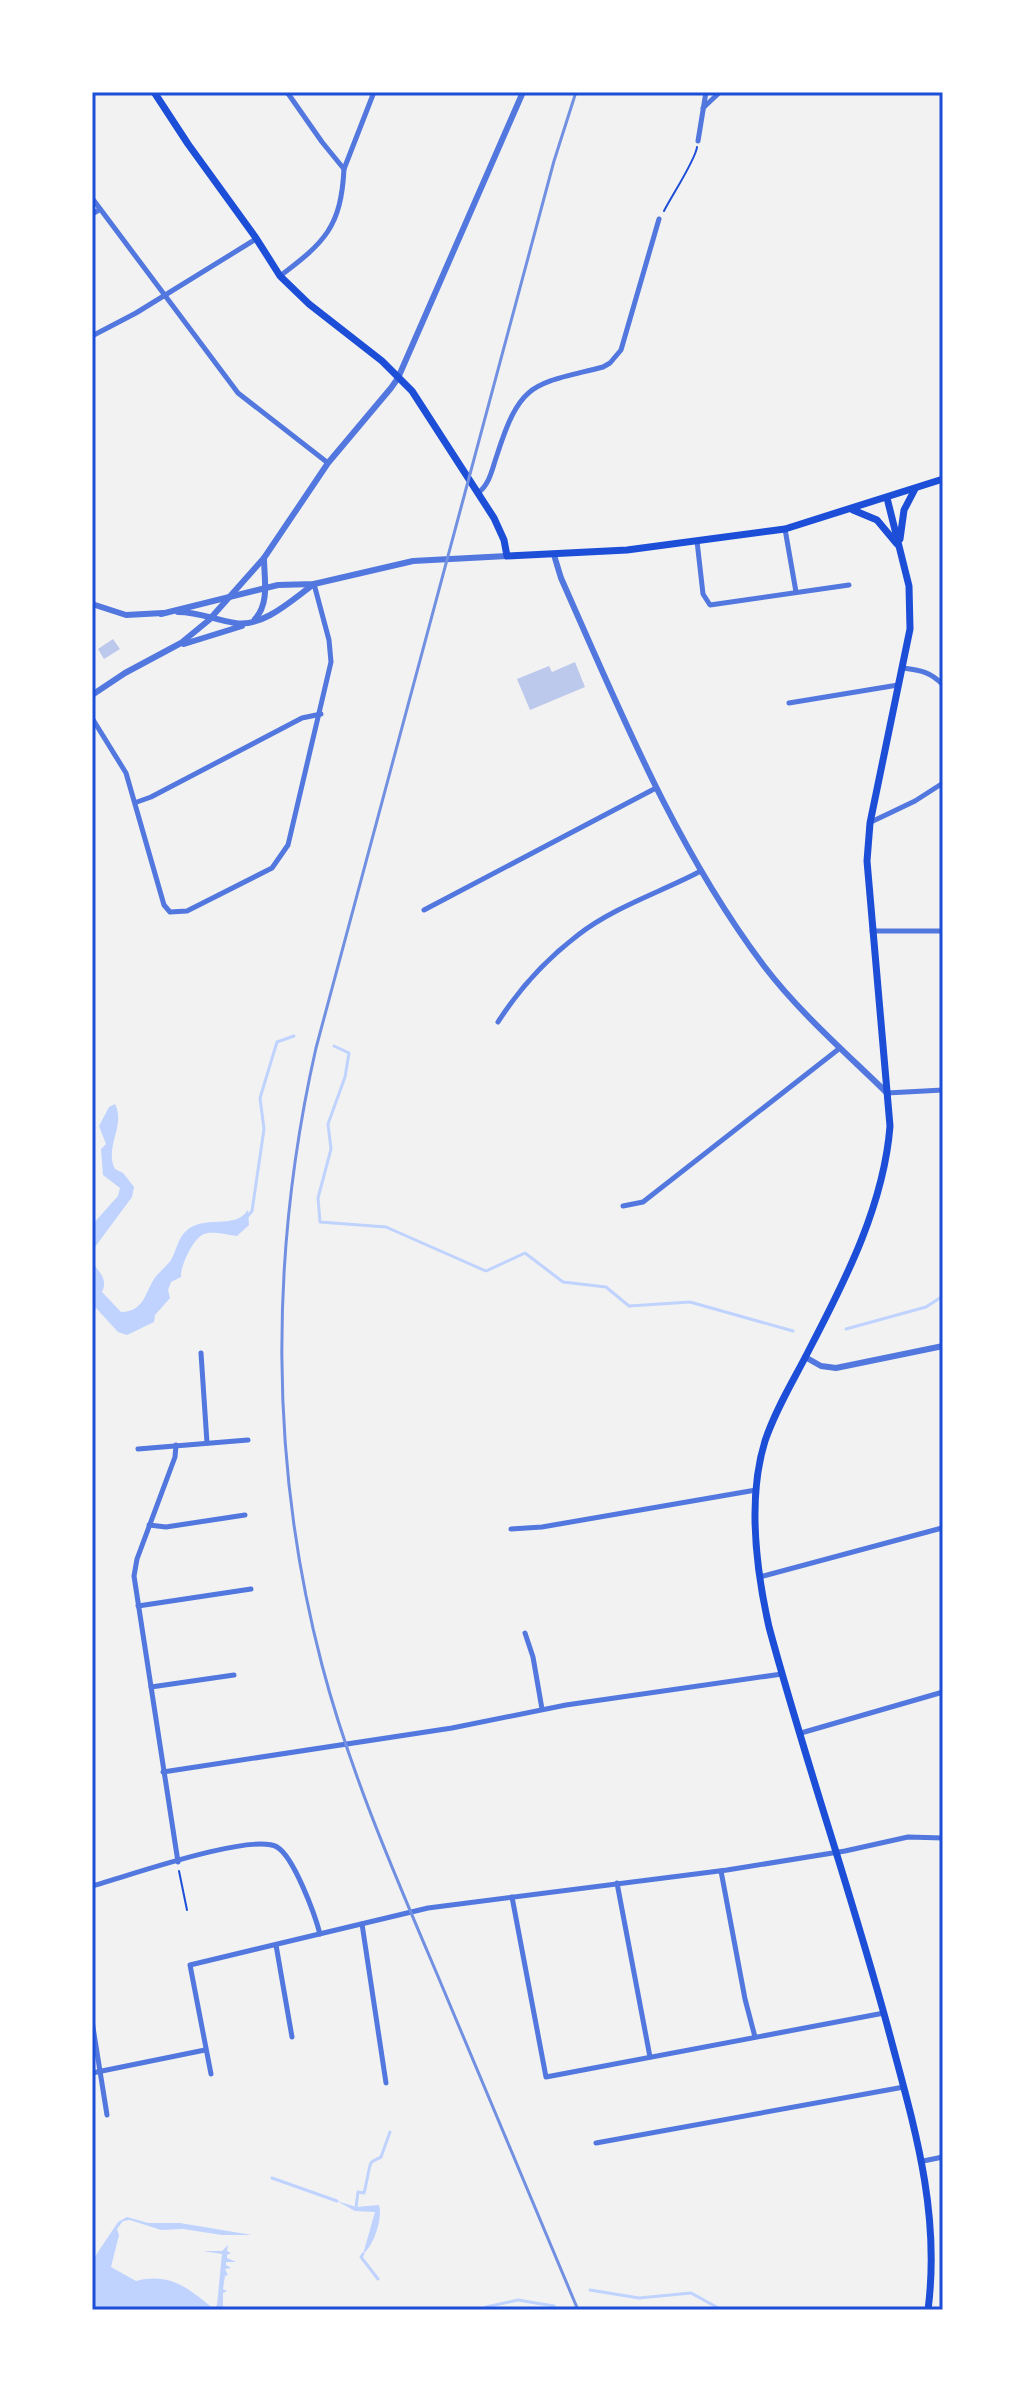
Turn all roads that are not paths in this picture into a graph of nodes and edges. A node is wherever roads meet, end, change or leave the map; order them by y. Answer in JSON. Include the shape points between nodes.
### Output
{"nodes":[{"id":1,"x":154,"y":92,"type":"edge"},
{"id":2,"x":287,"y":92,"type":"edge"},
{"id":3,"x":374,"y":92,"type":"edge"},
{"id":4,"x":523,"y":92,"type":"edge"},
{"id":5,"x":706,"y":92,"type":"edge"},
{"id":6,"x":720,"y":92,"type":"edge"},
{"id":7,"x":703,"y":108,"type":"junction"},
{"id":8,"x":698,"y":141,"type":"road end"},
{"id":9,"x":344,"y":169,"type":"junction"},
{"id":10,"x":92,"y":198,"type":"edge"},
{"id":11,"x":99,"y":210,"type":"junction"},
{"id":12,"x":92,"y":214,"type":"edge"},
{"id":13,"x":659,"y":219,"type":"road end"},
{"id":14,"x":256,"y":238,"type":"junction"},
{"id":15,"x":280,"y":276,"type":"junction"},
{"id":16,"x":164,"y":296,"type":"junction"},
{"id":17,"x":92,"y":336,"type":"edge"},
{"id":18,"x":398,"y":378,"type":"junction"},
{"id":19,"x":328,"y":463,"type":"junction"},
{"id":20,"x":943,"y":479,"type":"edge"},
{"id":21,"x":915,"y":489,"type":"junction"},
{"id":22,"x":478,"y":493,"type":"junction"},
{"id":23,"x":890,"y":498,"type":"junction"},
{"id":24,"x":853,"y":510,"type":"junction"},
{"id":25,"x":785,"y":529,"type":"junction"},
{"id":26,"x":697,"y":541,"type":"junction"},
{"id":27,"x":899,"y":546,"type":"junction"},
{"id":28,"x":554,"y":555,"type":"junction"},
{"id":29,"x":507,"y":556,"type":"junction"},
{"id":30,"x":264,"y":558,"type":"junction"},
{"id":31,"x":314,"y":584,"type":"junction"},
{"id":32,"x":849,"y":585,"type":"dead end"},
{"id":33,"x":265,"y":588,"type":"junction"},
{"id":34,"x":796,"y":592,"type":"junction"},
{"id":35,"x":227,"y":597,"type":"junction"},
{"id":36,"x":92,"y":604,"type":"edge"},
{"id":37,"x":161,"y":614,"type":"junction"},
{"id":38,"x":212,"y":616,"type":"junction"},
{"id":39,"x":251,"y":623,"type":"junction"},
{"id":40,"x":173,"y":648,"type":"junction"},
{"id":41,"x":903,"y":668,"type":"junction"},
{"id":42,"x":899,"y":685,"type":"junction"},
{"id":43,"x":943,"y":685,"type":"edge"},
{"id":44,"x":92,"y":695,"type":"edge"},
{"id":45,"x":789,"y":703,"type":"dead end"},
{"id":46,"x":321,"y":714,"type":"junction"},
{"id":47,"x":92,"y":718,"type":"edge"},
{"id":48,"x":943,"y":783,"type":"edge"},
{"id":49,"x":656,"y":788,"type":"junction"},
{"id":50,"x":137,"y":802,"type":"junction"},
{"id":51,"x":870,"y":823,"type":"junction"},
{"id":52,"x":701,"y":871,"type":"junction"},
{"id":53,"x":424,"y":910,"type":"dead end"},
{"id":54,"x":872,"y":931,"type":"junction"},
{"id":55,"x":943,"y":931,"type":"edge"},
{"id":56,"x":498,"y":1022,"type":"dead end"},
{"id":57,"x":840,"y":1048,"type":"junction"},
{"id":58,"x":943,"y":1090,"type":"edge"},
{"id":59,"x":887,"y":1093,"type":"junction"},
{"id":60,"x":623,"y":1206,"type":"dead end"},
{"id":61,"x":943,"y":1346,"type":"edge"},
{"id":62,"x":201,"y":1353,"type":"dead end"},
{"id":63,"x":805,"y":1357,"type":"junction"},
{"id":64,"x":248,"y":1440,"type":"dead end"},
{"id":65,"x":207,"y":1443,"type":"junction"},
{"id":66,"x":176,"y":1445,"type":"junction"},
{"id":67,"x":138,"y":1449,"type":"dead end"},
{"id":68,"x":757,"y":1490,"type":"junction"},
{"id":69,"x":245,"y":1515,"type":"dead end"},
{"id":70,"x":149,"y":1525,"type":"junction"},
{"id":71,"x":942,"y":1528,"type":"edge"},
{"id":72,"x":511,"y":1529,"type":"dead end"},
{"id":73,"x":760,"y":1577,"type":"junction"},
{"id":74,"x":251,"y":1589,"type":"dead end"},
{"id":75,"x":138,"y":1606,"type":"junction"},
{"id":76,"x":525,"y":1633,"type":"dead end"},
{"id":77,"x":783,"y":1673,"type":"junction"},
{"id":78,"x":234,"y":1675,"type":"dead end"},
{"id":79,"x":151,"y":1687,"type":"junction"},
{"id":80,"x":943,"y":1692,"type":"edge"},
{"id":81,"x":542,"y":1709,"type":"junction"},
{"id":82,"x":801,"y":1733,"type":"junction"},
{"id":83,"x":163,"y":1772,"type":"junction"},
{"id":84,"x":943,"y":1838,"type":"edge"},
{"id":85,"x":837,"y":1852,"type":"junction"},
{"id":86,"x":178,"y":1862,"type":"junction"},
{"id":87,"x":721,"y":1871,"type":"junction"},
{"id":88,"x":617,"y":1883,"type":"junction"},
{"id":89,"x":92,"y":1886,"type":"edge"},
{"id":90,"x":512,"y":1897,"type":"junction"},
{"id":91,"x":362,"y":1924,"type":"junction"},
{"id":92,"x":320,"y":1934,"type":"junction"},
{"id":93,"x":276,"y":1945,"type":"junction"},
{"id":94,"x":884,"y":2013,"type":"junction"},
{"id":95,"x":92,"y":2021,"type":"edge"},
{"id":96,"x":292,"y":2037,"type":"dead end"},
{"id":97,"x":755,"y":2037,"type":"junction"},
{"id":98,"x":205,"y":2050,"type":"junction"},
{"id":99,"x":650,"y":2057,"type":"junction"},
{"id":100,"x":100,"y":2071,"type":"junction"},
{"id":101,"x":92,"y":2073,"type":"edge"},
{"id":102,"x":211,"y":2074,"type":"dead end"},
{"id":103,"x":386,"y":2083,"type":"dead end"},
{"id":104,"x":904,"y":2087,"type":"junction"},
{"id":105,"x":107,"y":2115,"type":"dead end"},
{"id":106,"x":596,"y":2143,"type":"dead end"},
{"id":107,"x":943,"y":2157,"type":"edge"},
{"id":108,"x":923,"y":2161,"type":"junction"},
{"id":109,"x":928,"y":2310,"type":"edge"}],
"edges":[{"from":1,"to":14,"type":"main road"},
{"from":2,"to":9,"type":"street"},
{"from":3,"to":9,"type":"street"},
{"from":4,"to":18,"type":"street"},
{"from":5,"to":7,"type":"street"},
{"from":6,"to":7,"type":"street"},
{"from":7,"to":8,"type":"street"},
{"from":9,"to":15,"type":"street","via":[[343,197],[330,231]]},
{"from":10,"to":11,"type":"street"},
{"from":11,"to":12,"type":"street"},
{"from":11,"to":16,"type":"street"},
{"from":13,"to":22,"type":"street","via":[[626,340],[610,363],[548,381],[528,393],[512,415],[489,480]]},
{"from":14,"to":15,"type":"main road"},
{"from":14,"to":16,"type":"street"},
{"from":15,"to":18,"type":"main road"},
{"from":16,"to":17,"type":"street"},
{"from":16,"to":19,"type":"street","via":[[238,393]]},
{"from":18,"to":19,"type":"street"},
{"from":18,"to":22,"type":"main road","via":[[412,391]]},
{"from":19,"to":30,"type":"street"},
{"from":20,"to":21,"type":"main road"},
{"from":21,"to":23,"type":"main road"},
{"from":21,"to":27,"type":"main road","via":[[904,510]]},
{"from":22,"to":29,"type":"main road","via":[[500,531]]},
{"from":23,"to":24,"type":"main road"},
{"from":23,"to":27,"type":"main road"},
{"from":24,"to":25,"type":"main road"},
{"from":24,"to":27,"type":"main road","via":[[877,520]]},
{"from":25,"to":26,"type":"main road"},
{"from":25,"to":34,"type":"street"},
{"from":26,"to":28,"type":"main road"},
{"from":26,"to":34,"type":"street","via":[[703,594],[710,605]]},
{"from":27,"to":41,"type":"main road","via":[[909,586],[910,629]]},
{"from":28,"to":29,"type":"main road"},
{"from":28,"to":49,"type":"street"},
{"from":29,"to":31,"type":"street","via":[[413,561]]},
{"from":30,"to":33,"type":"street"},
{"from":30,"to":35,"type":"street"},
{"from":31,"to":33,"type":"street"},
{"from":31,"to":39,"type":"street"},
{"from":31,"to":46,"type":"street","via":[[331,662]]},
{"from":32,"to":34,"type":"street"},
{"from":33,"to":35,"type":"street"},
{"from":33,"to":39,"type":"street","via":[[262,611]]},
{"from":35,"to":37,"type":"street"},
{"from":35,"to":38,"type":"street"},
{"from":36,"to":37,"type":"street","via":[[126,615]]},
{"from":37,"to":38,"type":"street"},
{"from":38,"to":39,"type":"street"},
{"from":38,"to":40,"type":"street"},
{"from":39,"to":40,"type":"street"},
{"from":40,"to":44,"type":"street"},
{"from":41,"to":42,"type":"main road"},
{"from":41,"to":43,"type":"street","via":[[935,676]]},
{"from":42,"to":45,"type":"street"},
{"from":42,"to":51,"type":"main road"},
{"from":46,"to":50,"type":"street","via":[[302,718]]},
{"from":46,"to":50,"type":"street","via":[[283,855],[272,868],[187,911],[170,912],[164,905]]},
{"from":47,"to":50,"type":"street"},
{"from":48,"to":51,"type":"street"},
{"from":49,"to":52,"type":"street"},
{"from":49,"to":53,"type":"street"},
{"from":51,"to":54,"type":"main road"},
{"from":52,"to":56,"type":"street","via":[[579,934],[538,972]]},
{"from":52,"to":57,"type":"street","via":[[765,967]]},
{"from":54,"to":55,"type":"street"},
{"from":54,"to":59,"type":"main road"},
{"from":57,"to":59,"type":"street"},
{"from":57,"to":60,"type":"street","via":[[643,1202]]},
{"from":58,"to":59,"type":"street"},
{"from":59,"to":63,"type":"main road","via":[[887,1162],[857,1249]]},
{"from":61,"to":63,"type":"street","via":[[836,1368]]},
{"from":62,"to":65,"type":"street"},
{"from":63,"to":68,"type":"main road","via":[[765,1441]]},
{"from":64,"to":65,"type":"street"},
{"from":65,"to":66,"type":"street"},
{"from":66,"to":67,"type":"street"},
{"from":66,"to":70,"type":"street"},
{"from":68,"to":72,"type":"street"},
{"from":68,"to":73,"type":"main road"},
{"from":69,"to":70,"type":"street"},
{"from":70,"to":75,"type":"street","via":[[135,1571]]},
{"from":71,"to":73,"type":"street"},
{"from":73,"to":77,"type":"main road"},
{"from":74,"to":75,"type":"street"},
{"from":75,"to":79,"type":"street"},
{"from":76,"to":81,"type":"street"},
{"from":77,"to":81,"type":"street"},
{"from":77,"to":82,"type":"main road"},
{"from":78,"to":79,"type":"street"},
{"from":79,"to":83,"type":"street"},
{"from":80,"to":82,"type":"street"},
{"from":81,"to":83,"type":"street"},
{"from":82,"to":85,"type":"main road"},
{"from":83,"to":86,"type":"street"},
{"from":84,"to":85,"type":"street","via":[[908,1837]]},
{"from":85,"to":87,"type":"street"},
{"from":85,"to":94,"type":"main road"},
{"from":86,"to":89,"type":"street"},
{"from":86,"to":92,"type":"street","via":[[251,1843],[276,1847],[290,1862]]},
{"from":87,"to":88,"type":"street"},
{"from":87,"to":97,"type":"street"},
{"from":88,"to":90,"type":"street"},
{"from":88,"to":99,"type":"street"},
{"from":90,"to":91,"type":"street","via":[[428,1908]]},
{"from":90,"to":99,"type":"street","via":[[546,2077]]},
{"from":91,"to":92,"type":"street"},
{"from":91,"to":103,"type":"street"},
{"from":92,"to":93,"type":"street"},
{"from":93,"to":96,"type":"street"},
{"from":93,"to":98,"type":"street","via":[[190,1965]]},
{"from":94,"to":97,"type":"street"},
{"from":94,"to":104,"type":"main road"},
{"from":95,"to":100,"type":"street"},
{"from":97,"to":99,"type":"street"},
{"from":98,"to":100,"type":"street"},
{"from":98,"to":102,"type":"street"},
{"from":100,"to":101,"type":"street"},
{"from":100,"to":105,"type":"street"},
{"from":104,"to":106,"type":"street"},
{"from":104,"to":108,"type":"main road"},
{"from":107,"to":108,"type":"street"},
{"from":108,"to":109,"type":"main road","via":[[931,2228]]}]}
